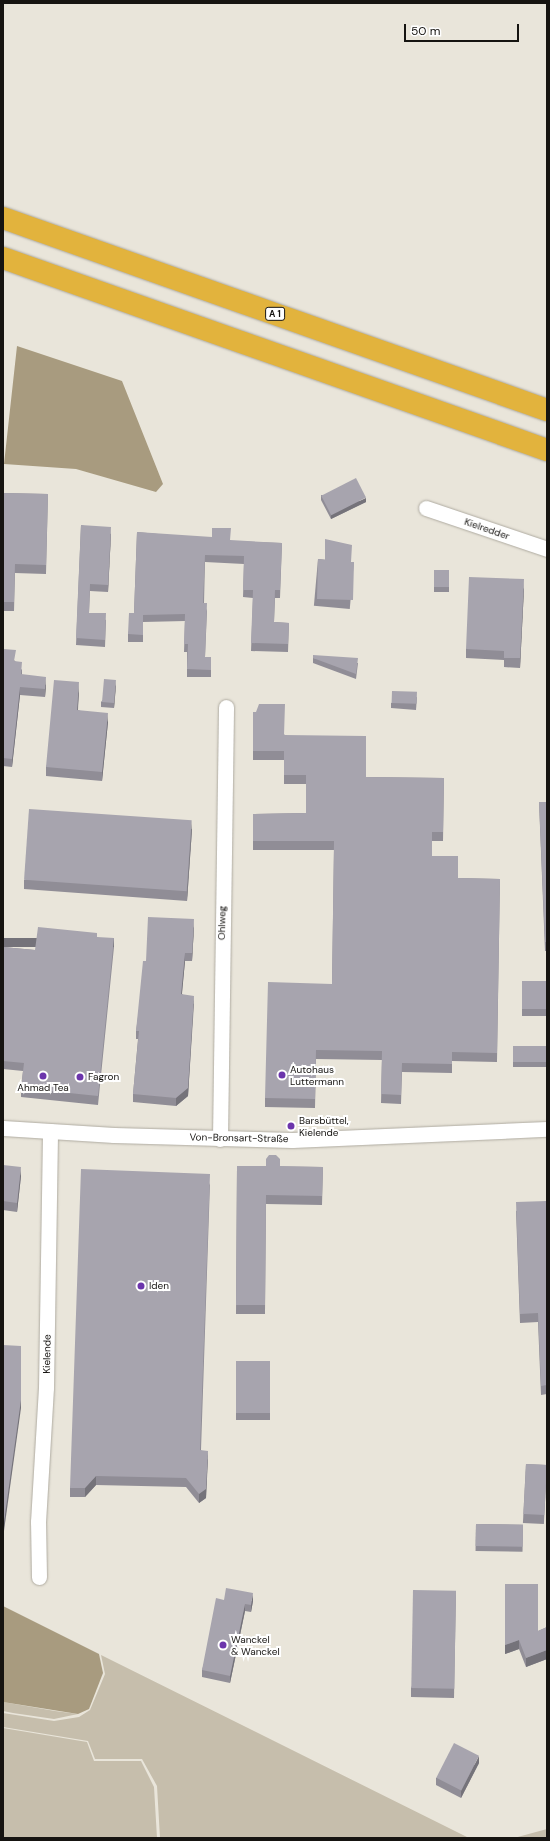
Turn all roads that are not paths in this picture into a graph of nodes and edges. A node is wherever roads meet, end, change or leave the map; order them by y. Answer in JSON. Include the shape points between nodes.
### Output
{"nodes":[{"id":1,"x":3,"y":218,"type":"edge"},
{"id":2,"x":3,"y":258,"type":"edge"},
{"id":3,"x":547,"y":410,"type":"edge"},
{"id":4,"x":547,"y":450,"type":"edge"},
{"id":5,"x":426,"y":508,"type":"dead end"},
{"id":6,"x":547,"y":549,"type":"edge"},
{"id":7,"x":226,"y":707,"type":"dead end"},
{"id":8,"x":3,"y":1128,"type":"edge"},
{"id":9,"x":547,"y":1129,"type":"edge"},
{"id":10,"x":50,"y":1131,"type":"junction"},
{"id":11,"x":220,"y":1138,"type":"junction"},
{"id":12,"x":39,"y":1577,"type":"dead end"}],
"edges":[{"from":1,"to":3,"type":"highway","number":"A 1"},
{"from":2,"to":4,"type":"highway"},
{"from":5,"to":6,"type":"street","name":"Kielredder"},
{"from":7,"to":11,"type":"street","name":"Ohlweg"},
{"from":8,"to":10,"type":"street","name":"Von-Bronsart-Straße"},
{"from":9,"to":11,"type":"street","name":"Von-Bronsart-Straße","via":[[313,1139]]},
{"from":10,"to":11,"type":"street","name":"Von-Bronsart-Straße"},
{"from":10,"to":12,"type":"street","name":"Kielende","via":[[46,1388],[38,1522]]}]}
